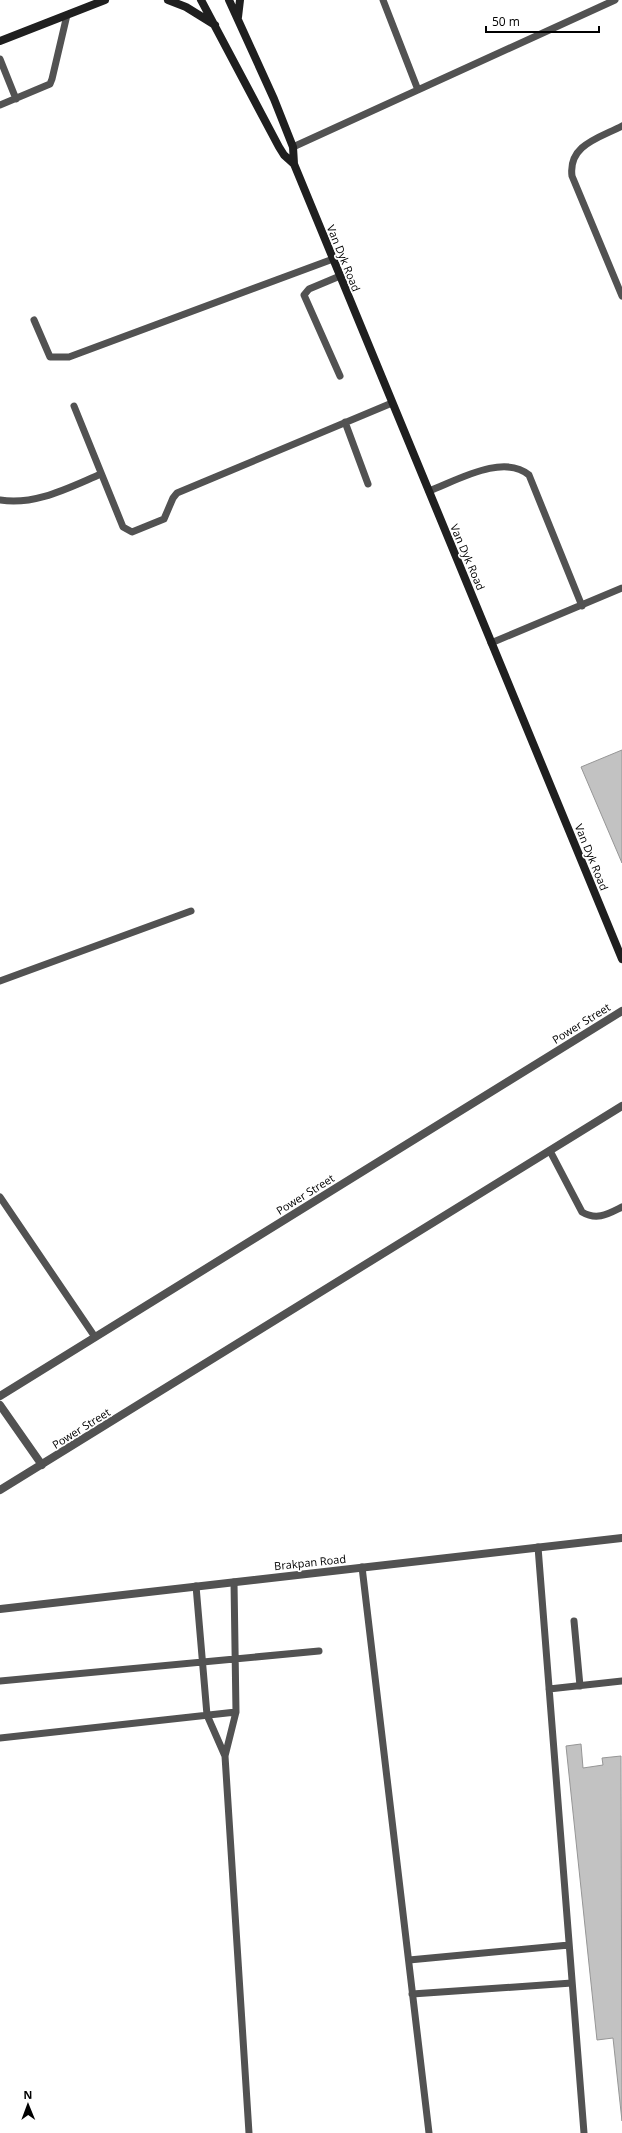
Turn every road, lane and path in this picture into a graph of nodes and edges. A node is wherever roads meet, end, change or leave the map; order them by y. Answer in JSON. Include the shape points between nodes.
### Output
{"nodes":[{"id":1,"x":88,"y":0,"type":"edge"},
{"id":2,"x":105,"y":0,"type":"edge"},
{"id":3,"x":168,"y":0,"type":"edge"},
{"id":4,"x":201,"y":0,"type":"edge"},
{"id":5,"x":229,"y":0,"type":"edge"},
{"id":6,"x":240,"y":0,"type":"edge"},
{"id":7,"x":383,"y":0,"type":"edge"},
{"id":8,"x":616,"y":0,"type":"edge"},
{"id":9,"x":82,"y":9,"type":"junction"},
{"id":10,"x":67,"y":15,"type":"junction"},
{"id":11,"x":238,"y":18,"type":"junction"},
{"id":12,"x":216,"y":25,"type":"junction"},
{"id":13,"x":0,"y":41,"type":"edge"},
{"id":14,"x":0,"y":59,"type":"edge"},
{"id":15,"x":418,"y":90,"type":"junction"},
{"id":16,"x":16,"y":99,"type":"junction"},
{"id":17,"x":0,"y":105,"type":"edge"},
{"id":18,"x":622,"y":126,"type":"edge"},
{"id":19,"x":293,"y":147,"type":"junction"},
{"id":20,"x":294,"y":164,"type":"junction"},
{"id":21,"x":333,"y":259,"type":"junction"},
{"id":22,"x":340,"y":276,"type":"junction"},
{"id":23,"x":622,"y":296,"type":"edge"},
{"id":24,"x":34,"y":320,"type":"dead end"},
{"id":25,"x":340,"y":376,"type":"dead end"},
{"id":26,"x":392,"y":404,"type":"junction"},
{"id":27,"x":74,"y":406,"type":"dead end"},
{"id":28,"x":345,"y":422,"type":"junction"},
{"id":29,"x":102,"y":474,"type":"junction"},
{"id":30,"x":368,"y":484,"type":"dead end"},
{"id":31,"x":429,"y":491,"type":"junction"},
{"id":32,"x":0,"y":500,"type":"edge"},
{"id":33,"x":622,"y":588,"type":"edge"},
{"id":34,"x":582,"y":606,"type":"junction"},
{"id":35,"x":492,"y":643,"type":"junction"},
{"id":36,"x":191,"y":911,"type":"dead end"},
{"id":37,"x":622,"y":959,"type":"edge"},
{"id":38,"x":0,"y":981,"type":"edge"},
{"id":39,"x":622,"y":1010,"type":"edge"},
{"id":40,"x":622,"y":1106,"type":"edge"},
{"id":41,"x":550,"y":1151,"type":"junction"},
{"id":42,"x":0,"y":1198,"type":"edge"},
{"id":43,"x":622,"y":1208,"type":"edge"},
{"id":44,"x":95,"y":1337,"type":"junction"},
{"id":45,"x":0,"y":1396,"type":"edge"},
{"id":46,"x":0,"y":1405,"type":"edge"},
{"id":47,"x":42,"y":1465,"type":"junction"},
{"id":48,"x":0,"y":1490,"type":"edge"},
{"id":49,"x":622,"y":1538,"type":"edge"},
{"id":50,"x":538,"y":1547,"type":"junction"},
{"id":51,"x":362,"y":1567,"type":"junction"},
{"id":52,"x":234,"y":1582,"type":"junction"},
{"id":53,"x":196,"y":1586,"type":"junction"},
{"id":54,"x":0,"y":1609,"type":"edge"},
{"id":55,"x":574,"y":1622,"type":"dead end"},
{"id":56,"x":319,"y":1651,"type":"dead end"},
{"id":57,"x":236,"y":1657,"type":"junction"},
{"id":58,"x":202,"y":1661,"type":"junction"},
{"id":59,"x":0,"y":1680,"type":"edge"},
{"id":60,"x":622,"y":1681,"type":"edge"},
{"id":61,"x":580,"y":1686,"type":"junction"},
{"id":62,"x":549,"y":1689,"type":"junction"},
{"id":63,"x":236,"y":1712,"type":"junction"},
{"id":64,"x":207,"y":1715,"type":"junction"},
{"id":65,"x":0,"y":1738,"type":"edge"},
{"id":66,"x":225,"y":1756,"type":"junction"},
{"id":67,"x":569,"y":1945,"type":"junction"},
{"id":68,"x":409,"y":1960,"type":"junction"},
{"id":69,"x":572,"y":1982,"type":"junction"},
{"id":70,"x":412,"y":1994,"type":"junction"},
{"id":71,"x":249,"y":2133,"type":"edge"},
{"id":72,"x":429,"y":2133,"type":"edge"},
{"id":73,"x":584,"y":2133,"type":"edge"}],
"edges":[{"from":1,"to":9,"type":"main road"},
{"from":2,"to":9,"type":"main road"},
{"from":3,"to":12,"type":"main road","via":[[186,7]]},
{"from":4,"to":12,"type":"main road","name":"Van Dyk Road"},
{"from":5,"to":11,"type":"main road","name":"Van Dyk Road"},
{"from":6,"to":11,"type":"main road"},
{"from":7,"to":15,"type":"lane"},
{"from":8,"to":15,"type":"lane"},
{"from":9,"to":10,"type":"main road"},
{"from":10,"to":13,"type":"main road"},
{"from":10,"to":16,"type":"lane","via":[[50,84]]},
{"from":11,"to":19,"type":"main road","name":"Van Dyk Road"},
{"from":12,"to":20,"type":"main road","name":"Van Dyk Road","via":[[279,147]]},
{"from":14,"to":16,"type":"lane"},
{"from":15,"to":19,"type":"lane"},
{"from":16,"to":17,"type":"lane"},
{"from":18,"to":23,"type":"lane","via":[[581,147],[574,156],[571,166],[572,176]]},
{"from":19,"to":20,"type":"main road","name":"Van Dyk Road"},
{"from":20,"to":21,"type":"main road","name":"Van Dyk Road"},
{"from":21,"to":22,"type":"main road","name":"Van Dyk Road"},
{"from":21,"to":24,"type":"lane","via":[[69,357],[50,357]]},
{"from":22,"to":25,"type":"lane","via":[[309,289],[304,295]]},
{"from":22,"to":26,"type":"main road","name":"Van Dyk Road"},
{"from":26,"to":28,"type":"lane"},
{"from":26,"to":31,"type":"main road","name":"Van Dyk Road"},
{"from":27,"to":29,"type":"lane"},
{"from":28,"to":29,"type":"lane","via":[[177,493],[164,519],[132,532],[123,528]]},
{"from":28,"to":30,"type":"lane"},
{"from":29,"to":32,"type":"lane","via":[[44,497],[14,502]]},
{"from":31,"to":34,"type":"lane","via":[[498,466],[511,466],[523,470],[529,475]]},
{"from":31,"to":35,"type":"main road","name":"Van Dyk Road"},
{"from":33,"to":34,"type":"lane"},
{"from":34,"to":35,"type":"lane"},
{"from":35,"to":37,"type":"main road","name":"Van Dyk Road"},
{"from":36,"to":38,"type":"lane"},
{"from":39,"to":44,"type":"street","name":"Power Street"},
{"from":40,"to":41,"type":"street","name":"Power Street"},
{"from":41,"to":43,"type":"lane","via":[[582,1212],[590,1217],[599,1217]]},
{"from":41,"to":47,"type":"street","name":"Power Street"},
{"from":42,"to":44,"type":"lane"},
{"from":44,"to":45,"type":"street","name":"Power Street"},
{"from":46,"to":47,"type":"street"},
{"from":47,"to":48,"type":"street","name":"Power Street"},
{"from":49,"to":50,"type":"street","name":"Brakpan Road"},
{"from":50,"to":51,"type":"street","name":"Brakpan Road"},
{"from":50,"to":62,"type":"lane"},
{"from":51,"to":52,"type":"street","name":"Brakpan Road"},
{"from":51,"to":68,"type":"lane"},
{"from":52,"to":53,"type":"street","name":"Brakpan Road"},
{"from":52,"to":57,"type":"lane"},
{"from":53,"to":54,"type":"street","name":"Brakpan Road"},
{"from":53,"to":58,"type":"lane"},
{"from":55,"to":61,"type":"lane"},
{"from":56,"to":57,"type":"lane"},
{"from":57,"to":58,"type":"lane"},
{"from":57,"to":63,"type":"lane"},
{"from":58,"to":59,"type":"lane"},
{"from":58,"to":64,"type":"lane"},
{"from":60,"to":61,"type":"lane"},
{"from":61,"to":62,"type":"lane"},
{"from":62,"to":67,"type":"lane"},
{"from":63,"to":64,"type":"lane"},
{"from":63,"to":66,"type":"lane"},
{"from":64,"to":65,"type":"lane"},
{"from":64,"to":66,"type":"lane"},
{"from":66,"to":71,"type":"lane"},
{"from":67,"to":68,"type":"lane"},
{"from":67,"to":69,"type":"lane"},
{"from":68,"to":70,"type":"lane"},
{"from":69,"to":70,"type":"lane"},
{"from":69,"to":73,"type":"lane"},
{"from":70,"to":72,"type":"lane"}]}
